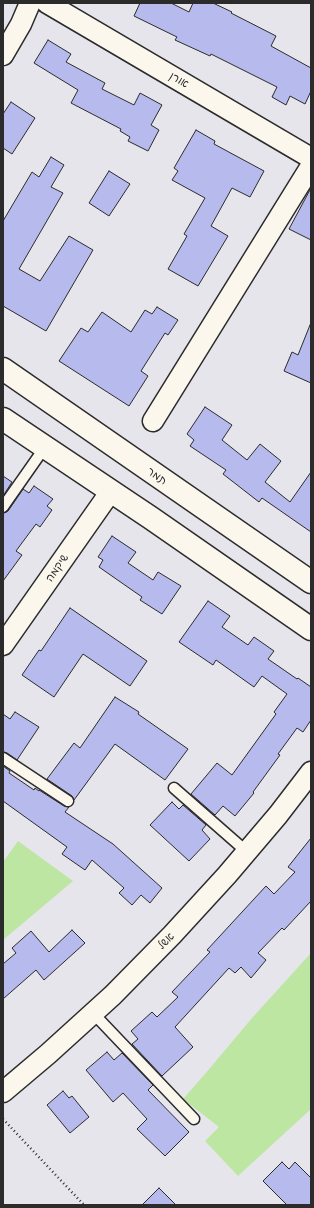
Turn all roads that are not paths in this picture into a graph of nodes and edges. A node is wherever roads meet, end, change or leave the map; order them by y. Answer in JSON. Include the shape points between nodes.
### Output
{"nodes":[{"id":1,"x":30,"y":3,"type":"edge"},
{"id":2,"x":47,"y":3,"type":"edge"},
{"id":3,"x":3,"y":55,"type":"edge"},
{"id":4,"x":311,"y":158,"type":"edge"},
{"id":5,"x":311,"y":166,"type":"edge"},
{"id":6,"x":3,"y":369,"type":"edge"},
{"id":7,"x":3,"y":419,"type":"edge"},
{"id":8,"x":154,"y":421,"type":"dead end"},
{"id":9,"x":45,"y":447,"type":"junction"},
{"id":10,"x":111,"y":491,"type":"junction"},
{"id":11,"x":3,"y":507,"type":"edge"},
{"id":12,"x":311,"y":582,"type":"edge"},
{"id":13,"x":311,"y":629,"type":"edge"},
{"id":14,"x":3,"y":645,"type":"edge"},
{"id":15,"x":3,"y":758,"type":"edge"},
{"id":16,"x":311,"y":772,"type":"edge"},
{"id":17,"x":174,"y":788,"type":"dead end"},
{"id":18,"x":68,"y":801,"type":"dead end"},
{"id":19,"x":247,"y":852,"type":"junction"},
{"id":20,"x":93,"y":1013,"type":"junction"},
{"id":21,"x":3,"y":1092,"type":"edge"},
{"id":22,"x":194,"y":1119,"type":"dead end"}],
"edges":[{"from":1,"to":3,"type":"street"},
{"from":2,"to":4,"type":"street","name":"אורן"},
{"from":5,"to":8,"type":"street"},
{"from":6,"to":12,"type":"street","name":"תמר"},
{"from":7,"to":9,"type":"street"},
{"from":9,"to":10,"type":"street"},
{"from":9,"to":11,"type":"lane"},
{"from":10,"to":13,"type":"street"},
{"from":10,"to":14,"type":"street","name":"שיקמה"},
{"from":15,"to":18,"type":"lane"},
{"from":16,"to":19,"type":"street","name":"אשל"},
{"from":17,"to":19,"type":"lane"},
{"from":19,"to":20,"type":"street","name":"אשל","via":[[172,935]]},
{"from":20,"to":21,"type":"street","name":"אשל"},
{"from":20,"to":22,"type":"lane"}]}
